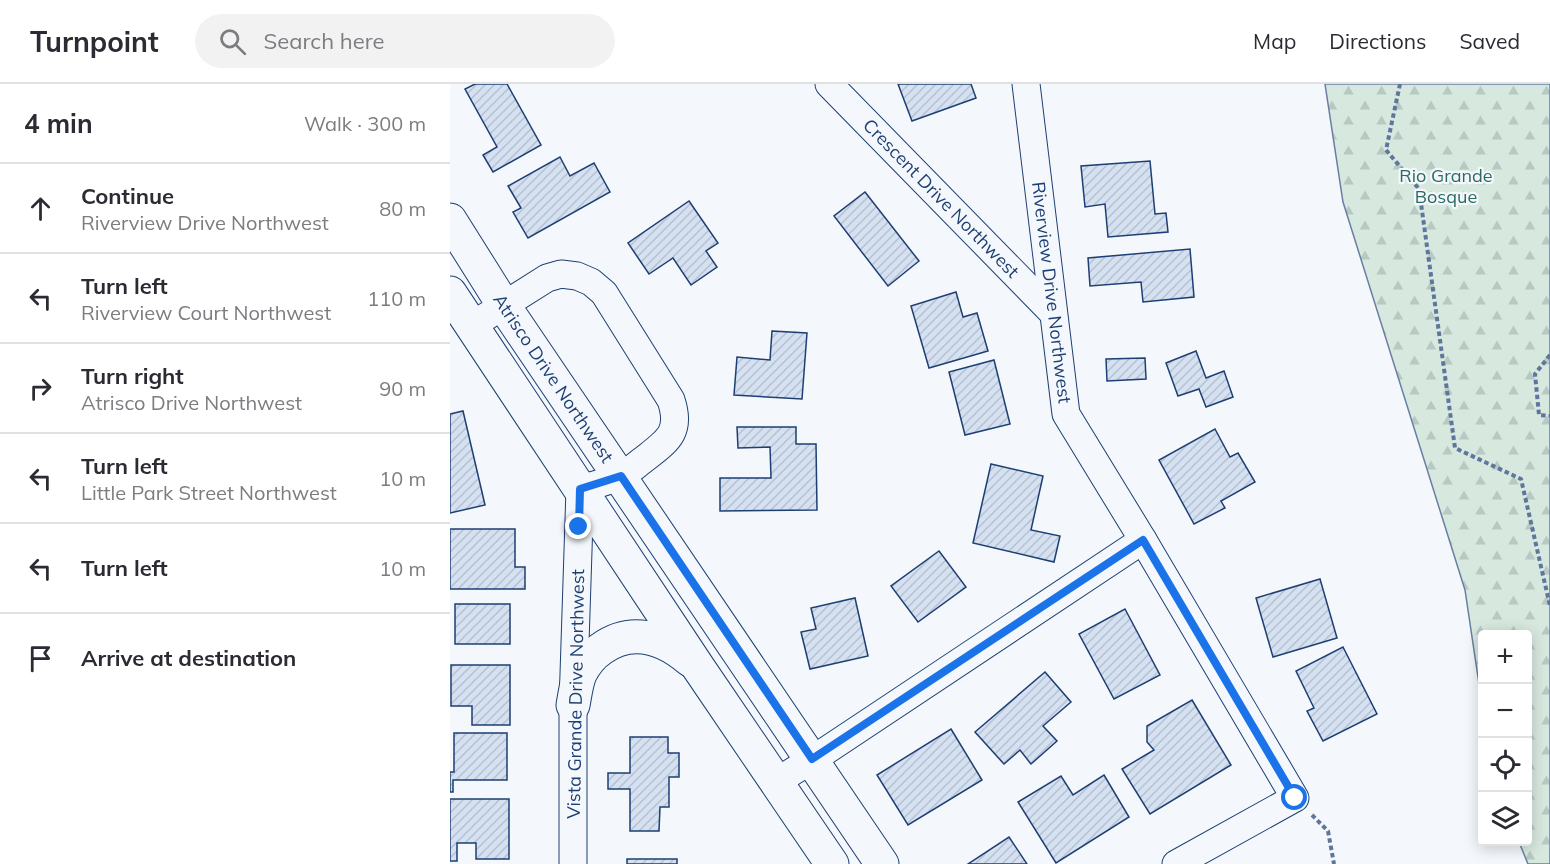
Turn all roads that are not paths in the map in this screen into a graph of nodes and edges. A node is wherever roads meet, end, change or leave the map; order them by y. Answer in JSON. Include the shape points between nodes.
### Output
{"nodes":[{"id":1,"x":829,"y":84,"type":"edge"},
{"id":2,"x":1026,"y":84,"type":"edge"},
{"id":3,"x":450,"y":220,"type":"edge"},
{"id":4,"x":450,"y":293,"type":"edge"},
{"id":5,"x":504,"y":306,"type":"junction"},
{"id":6,"x":1053,"y":313,"type":"junction"},
{"id":7,"x":471,"y":326,"type":"junction"},
{"id":8,"x":621,"y":476,"type":"junction"},
{"id":9,"x":580,"y":489,"type":"junction"},
{"id":10,"x":1143,"y":540,"type":"junction"},
{"id":11,"x":698,"y":667,"type":"junction"},
{"id":12,"x":573,"y":705,"type":"junction"},
{"id":13,"x":812,"y":759,"type":"junction"},
{"id":14,"x":776,"y":782,"type":"junction"},
{"id":15,"x":573,"y":864,"type":"edge"},
{"id":16,"x":832,"y":864,"type":"edge"},
{"id":17,"x":882,"y":864,"type":"edge"},
{"id":18,"x":1176,"y":864,"type":"edge"}],
"edges":[{"from":1,"to":6,"type":"street","name":"Crescent Drive Northwest"},
{"from":2,"to":6,"type":"street","name":"Riverview Drive Northwest"},
{"from":3,"to":5,"type":"main road","name":"Atrisco Drive Northwest"},
{"from":4,"to":7,"type":"main road"},
{"from":5,"to":7,"type":"street"},
{"from":5,"to":8,"type":"main road","name":"Atrisco Drive Northwest"},
{"from":5,"to":8,"type":"street","via":[[547,278],[561,274],[591,282],[604,293],[671,400],[675,413],[671,435],[664,444]]},
{"from":6,"to":10,"type":"street","name":"Riverview Drive Northwest","via":[[1066,414]]},
{"from":7,"to":9,"type":"main road"},
{"from":8,"to":9,"type":"street"},
{"from":8,"to":13,"type":"main road","name":"Atrisco Drive Northwest"},
{"from":9,"to":11,"type":"main road"},
{"from":9,"to":12,"type":"street","name":"Vista Grande Drive Northwest"},
{"from":10,"to":13,"type":"street"},
{"from":10,"to":18,"type":"street","name":"Riverview Drive Northwest","via":[[1295,798]]},
{"from":11,"to":12,"type":"main road","via":[[656,640],[624,637],[609,643],[586,663]]},
{"from":11,"to":14,"type":"main road"},
{"from":12,"to":15,"type":"street","name":"Vista Grande Drive Northwest"},
{"from":13,"to":14,"type":"street"},
{"from":13,"to":17,"type":"main road","name":"Atrisco Drive Northwest"},
{"from":14,"to":16,"type":"main road"}]}
